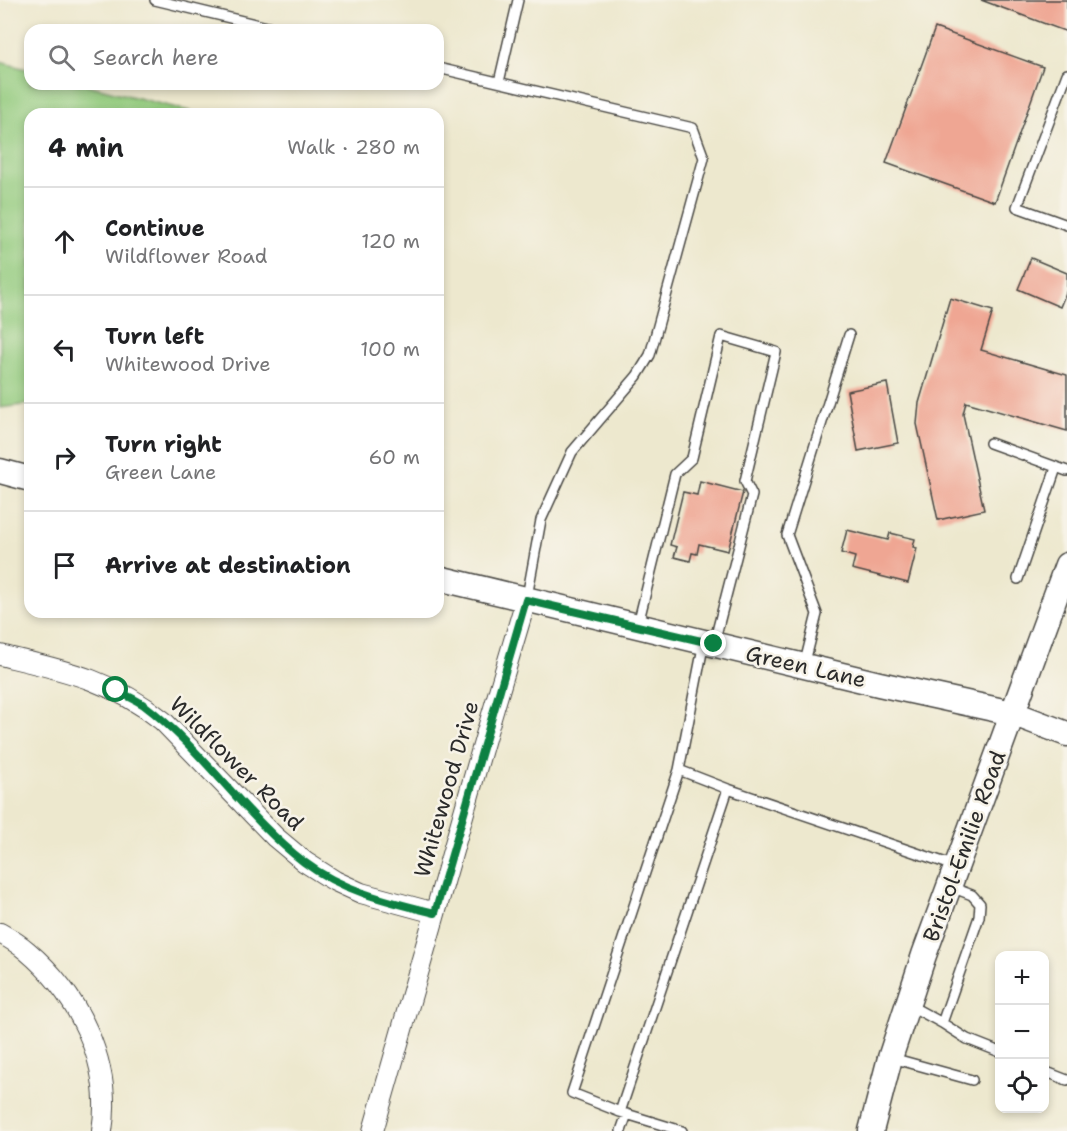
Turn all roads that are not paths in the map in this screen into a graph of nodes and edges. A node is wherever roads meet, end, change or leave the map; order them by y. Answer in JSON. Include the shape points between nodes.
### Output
{"nodes":[{"id":1,"x":154,"y":0,"type":"edge"},
{"id":2,"x":518,"y":0,"type":"edge"},
{"id":3,"x":255,"y":24,"type":"edge"},
{"id":4,"x":444,"y":69,"type":"edge"},
{"id":5,"x":1067,"y":74,"type":"edge"},
{"id":6,"x":499,"y":82,"type":"junction"},
{"id":7,"x":1067,"y":225,"type":"edge"},
{"id":8,"x":849,"y":335,"type":"dead end"},
{"id":9,"x":990,"y":443,"type":"dead end"},
{"id":10,"x":1056,"y":468,"type":"junction"},
{"id":11,"x":0,"y":471,"type":"edge"},
{"id":12,"x":1067,"y":471,"type":"edge"},
{"id":13,"x":24,"y":477,"type":"edge"},
{"id":14,"x":1067,"y":565,"type":"edge"},
{"id":15,"x":1018,"y":579,"type":"dead end"},
{"id":16,"x":444,"y":580,"type":"edge"},
{"id":17,"x":526,"y":600,"type":"junction"},
{"id":18,"x":638,"y":626,"type":"junction"},
{"id":19,"x":709,"y":643,"type":"junction"},
{"id":20,"x":0,"y":655,"type":"edge"},
{"id":21,"x":804,"y":666,"type":"junction"},
{"id":22,"x":1012,"y":713,"type":"junction"},
{"id":23,"x":1067,"y":734,"type":"edge"},
{"id":24,"x":680,"y":770,"type":"junction"},
{"id":25,"x":728,"y":789,"type":"junction"},
{"id":26,"x":952,"y":876,"type":"junction"},
{"id":27,"x":435,"y":913,"type":"junction"},
{"id":28,"x":0,"y":933,"type":"edge"},
{"id":29,"x":908,"y":1004,"type":"junction"},
{"id":30,"x":942,"y":1023,"type":"junction"},
{"id":31,"x":995,"y":1050,"type":"edge"},
{"id":32,"x":890,"y":1058,"type":"junction"},
{"id":33,"x":1049,"y":1073,"type":"edge"},
{"id":34,"x":972,"y":1080,"type":"dead end"},
{"id":35,"x":1067,"y":1080,"type":"edge"},
{"id":36,"x":623,"y":1113,"type":"junction"},
{"id":37,"x":102,"y":1131,"type":"edge"},
{"id":38,"x":373,"y":1131,"type":"edge"},
{"id":39,"x":621,"y":1131,"type":"edge"},
{"id":40,"x":682,"y":1131,"type":"edge"},
{"id":41,"x":871,"y":1131,"type":"edge"}],
"edges":[{"from":1,"to":3,"type":"lane"},
{"from":2,"to":6,"type":"lane"},
{"from":4,"to":6,"type":"lane"},
{"from":5,"to":7,"type":"lane","via":[[1017,207]]},
{"from":6,"to":17,"type":"lane","via":[[693,128],[704,158],[650,355],[637,376],[572,452],[541,520]]},
{"from":8,"to":21,"type":"lane","via":[[787,535],[817,614]]},
{"from":9,"to":10,"type":"lane"},
{"from":10,"to":12,"type":"lane"},
{"from":10,"to":15,"type":"lane"},
{"from":11,"to":13,"type":"street"},
{"from":14,"to":22,"type":"street","name":"Bristol-Emilie Road"},
{"from":16,"to":17,"type":"street","name":"Green Lane"},
{"from":17,"to":18,"type":"street","name":"Green Lane"},
{"from":17,"to":27,"type":"street","name":"Whitewood Drive"},
{"from":18,"to":19,"type":"street","name":"Green Lane"},
{"from":18,"to":19,"type":"lane","via":[[675,474],[693,458],[721,336],[776,352],[745,481],[752,495]]},
{"from":19,"to":21,"type":"street","name":"Green Lane"},
{"from":19,"to":24,"type":"lane"},
{"from":20,"to":27,"type":"street","name":"Wildflower Road","via":[[77,674],[142,704],[305,862],[361,892]]},
{"from":21,"to":22,"type":"street","name":"Green Lane"},
{"from":22,"to":23,"type":"street","name":"Green Lane"},
{"from":22,"to":26,"type":"street","name":"Bristol-Emilie Road"},
{"from":24,"to":25,"type":"lane"},
{"from":24,"to":36,"type":"lane","via":[[572,1093]]},
{"from":25,"to":26,"type":"lane"},
{"from":25,"to":36,"type":"lane"},
{"from":26,"to":29,"type":"street","name":"Bristol-Emilie Road"},
{"from":26,"to":30,"type":"lane","via":[[980,904],[980,917]]},
{"from":27,"to":38,"type":"street","name":"Whitewood Drive"},
{"from":28,"to":37,"type":"street","via":[[26,949],[50,972],[88,1031],[100,1066]]},
{"from":29,"to":30,"type":"lane"},
{"from":29,"to":32,"type":"street","name":"Bristol-Emilie Road"},
{"from":30,"to":31,"type":"lane"},
{"from":32,"to":34,"type":"lane"},
{"from":32,"to":41,"type":"street","name":"Bristol-Emilie Road"},
{"from":33,"to":35,"type":"lane"},
{"from":36,"to":39,"type":"lane"},
{"from":36,"to":40,"type":"lane"}]}
